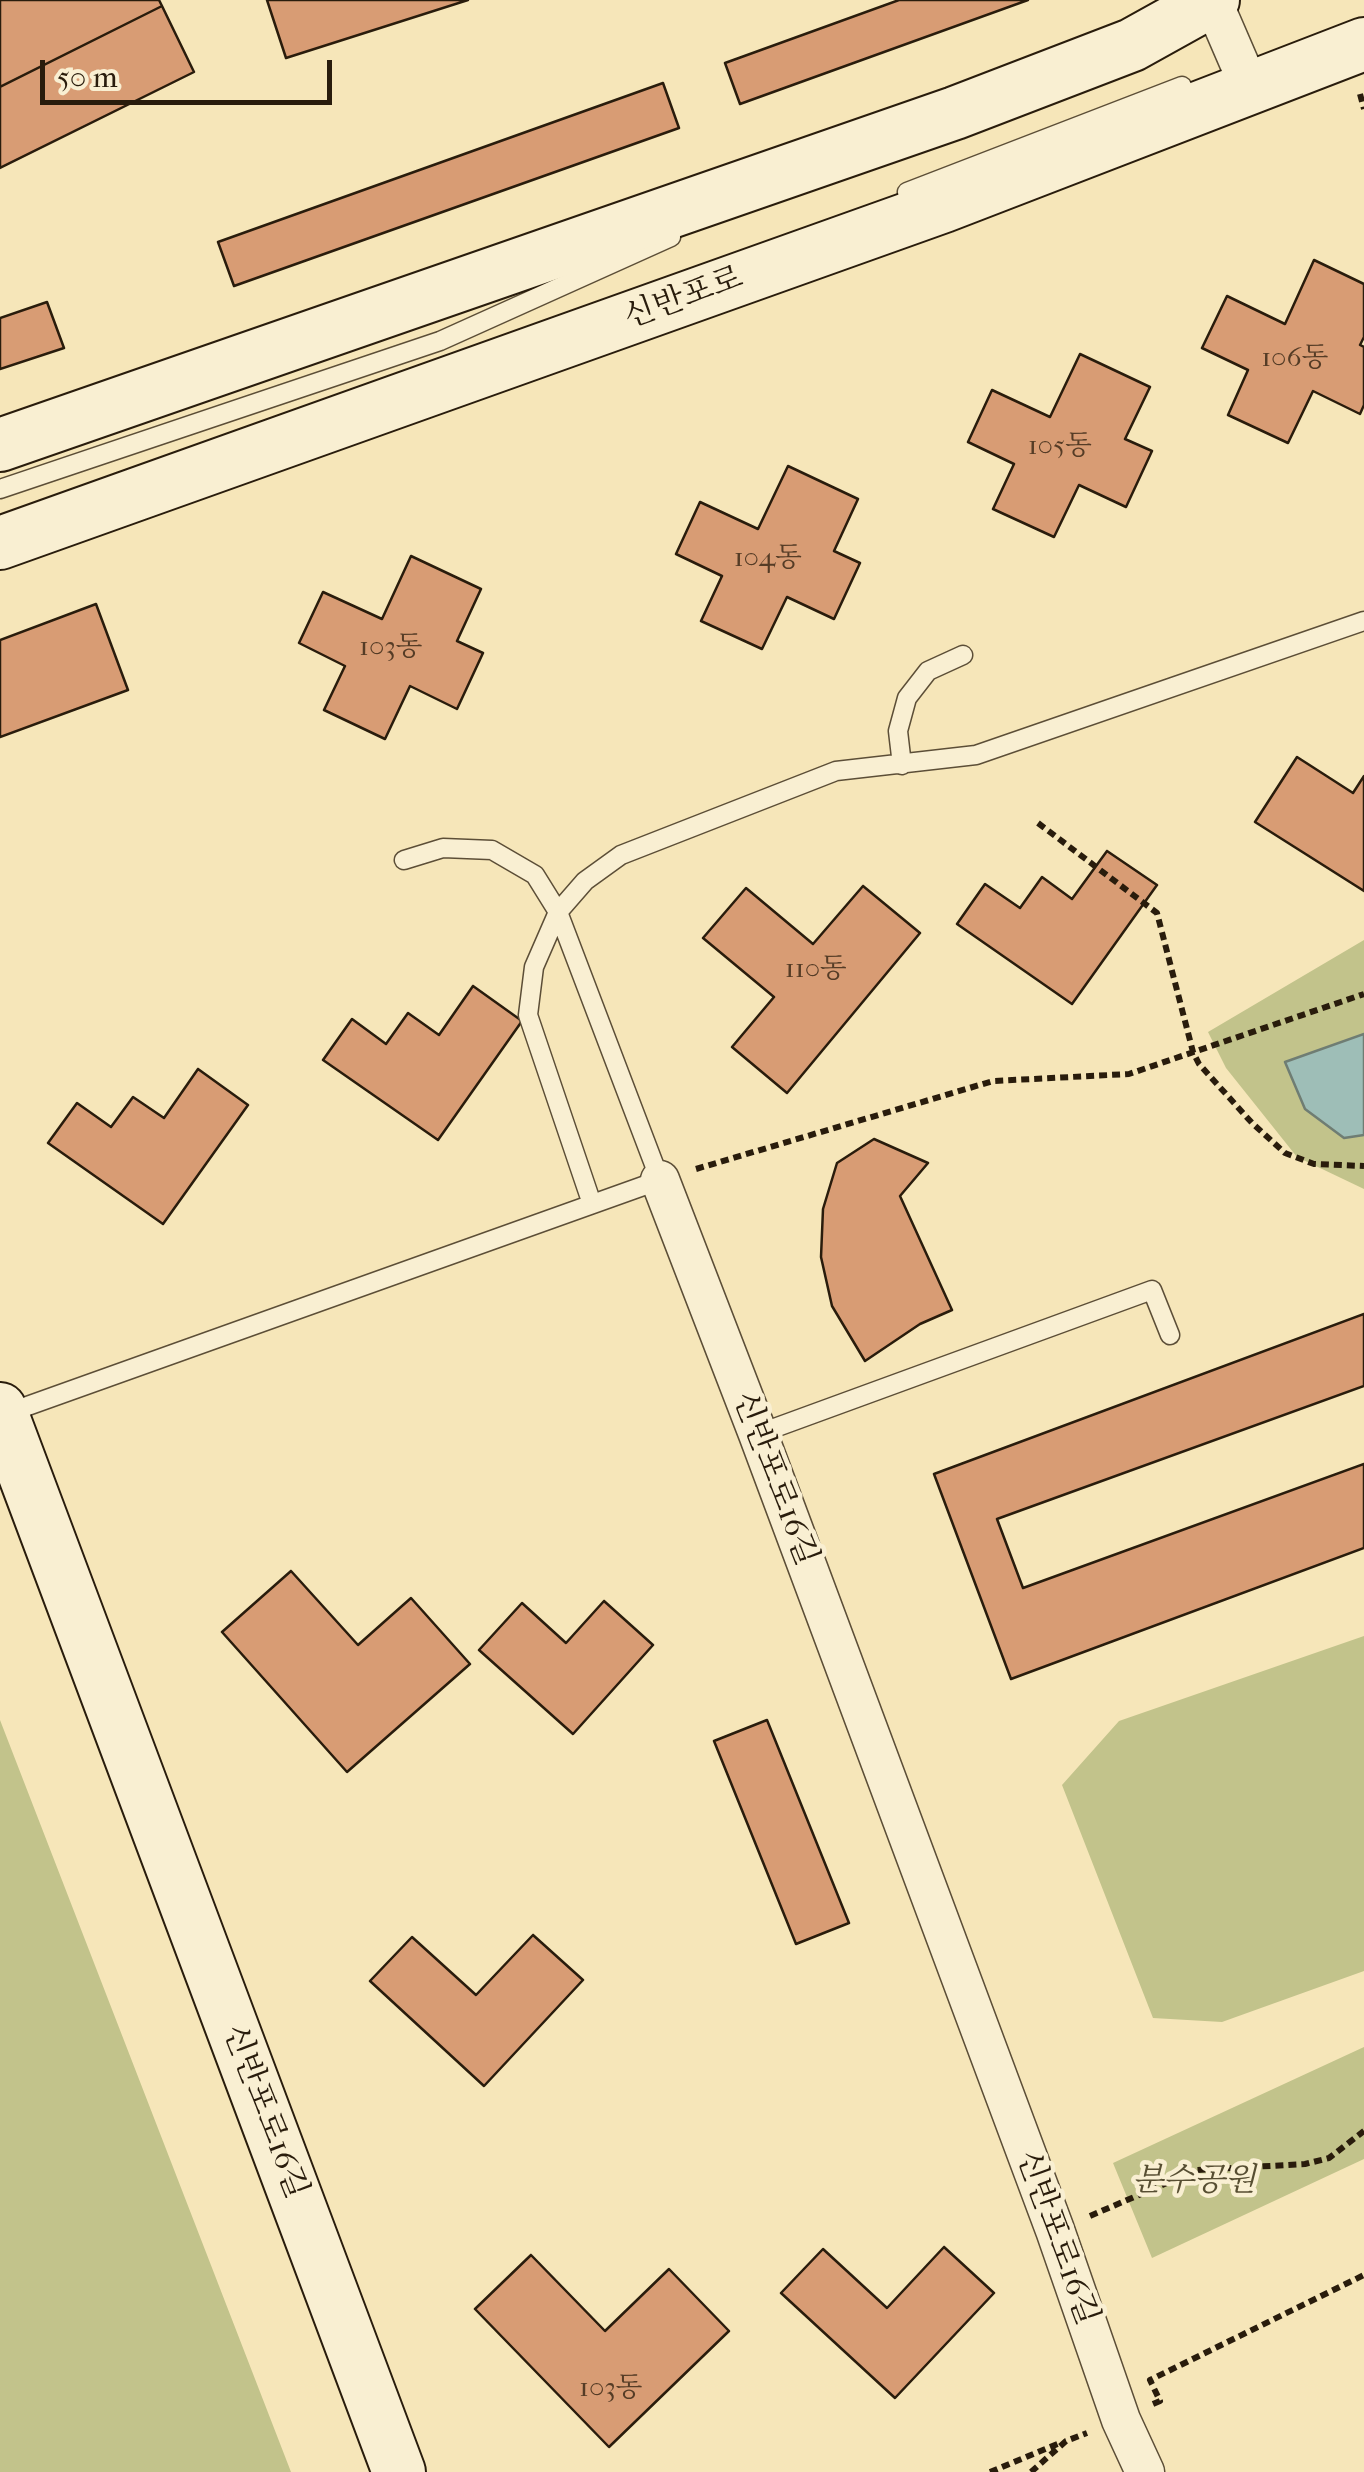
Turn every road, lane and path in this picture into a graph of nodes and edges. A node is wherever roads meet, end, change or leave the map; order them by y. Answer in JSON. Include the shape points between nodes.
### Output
{"nodes":[{"id":1,"x":1212,"y":0,"type":"edge"},
{"id":2,"x":1362,"y":69,"type":"edge"},
{"id":3,"x":1235,"y":72,"type":"junction"},
{"id":4,"x":1364,"y":109,"type":"edge"},
{"id":5,"x":955,"y":112,"type":"junction"},
{"id":6,"x":896,"y":196,"type":"dead end"},
{"id":7,"x":726,"y":213,"type":"dead end"},
{"id":8,"x":690,"y":229,"type":"dead end"},
{"id":9,"x":0,"y":445,"type":"edge"},
{"id":10,"x":0,"y":489,"type":"edge"},
{"id":11,"x":0,"y":543,"type":"edge"},
{"id":12,"x":1364,"y":622,"type":"edge"},
{"id":13,"x":963,"y":655,"type":"dead end"},
{"id":14,"x":902,"y":764,"type":"junction"},
{"id":15,"x":1038,"y":823,"type":"dead end"},
{"id":16,"x":404,"y":860,"type":"dead end"},
{"id":17,"x":558,"y":912,"type":"junction"},
{"id":18,"x":1364,"y":994,"type":"edge"},
{"id":19,"x":1193,"y":1052,"type":"junction"},
{"id":20,"x":1364,"y":1166,"type":"edge"},
{"id":21,"x":660,"y":1180,"type":"junction"},
{"id":22,"x":592,"y":1204,"type":"junction"},
{"id":23,"x":1170,"y":1334,"type":"dead end"},
{"id":24,"x":1,"y":1413,"type":"edge"},
{"id":25,"x":758,"y":1434,"type":"junction"},
{"id":26,"x":1364,"y":2131,"type":"edge"},
{"id":27,"x":1055,"y":2230,"type":"junction"},
{"id":28,"x":1364,"y":2275,"type":"edge"},
{"id":29,"x":1124,"y":2428,"type":"junction"},
{"id":30,"x":1066,"y":2441,"type":"junction"},
{"id":31,"x":399,"y":2472,"type":"edge"},
{"id":32,"x":990,"y":2472,"type":"edge"},
{"id":33,"x":1032,"y":2472,"type":"edge"},
{"id":34,"x":1145,"y":2472,"type":"edge"}],
"edges":[{"from":1,"to":3,"type":"street"},
{"from":1,"to":5,"type":"main road","via":[[1132,46]]},
{"from":2,"to":3,"type":"main road","name":"신반포로"},
{"from":2,"to":4,"type":"path"},
{"from":3,"to":6,"type":"lane"},
{"from":3,"to":11,"type":"main road","name":"신반포로","via":[[926,213]]},
{"from":5,"to":7,"type":"lane"},
{"from":5,"to":9,"type":"main road"},
{"from":8,"to":10,"type":"lane","via":[[440,341]]},
{"from":12,"to":14,"type":"lane","via":[[976,756]]},
{"from":13,"to":14,"type":"lane","via":[[928,672],[908,698],[898,731]]},
{"from":14,"to":17,"type":"lane","via":[[836,771],[621,854],[585,880]]},
{"from":15,"to":19,"type":"path","via":[[1156,913]]},
{"from":16,"to":17,"type":"lane","via":[[444,848],[492,850],[535,875]]},
{"from":17,"to":21,"type":"lane"},
{"from":17,"to":22,"type":"lane","via":[[534,966],[528,1016]]},
{"from":18,"to":19,"type":"path"},
{"from":19,"to":20,"type":"path","via":[[1285,1153],[1314,1164]]},
{"from":19,"to":21,"type":"path","via":[[1129,1074],[992,1081]]},
{"from":21,"to":22,"type":"lane","name":"신반포로16길"},
{"from":21,"to":25,"type":"street","name":"신반포로16길"},
{"from":22,"to":24,"type":"lane","name":"신반포로16길"},
{"from":23,"to":25,"type":"lane","via":[[1152,1290]]},
{"from":24,"to":31,"type":"main road","name":"신반포로16길"},
{"from":25,"to":27,"type":"street","name":"신반포로16길"},
{"from":26,"to":27,"type":"path","via":[[1329,2158],[1197,2170]]},
{"from":27,"to":29,"type":"street","name":"신반포로16길"},
{"from":28,"to":29,"type":"path","via":[[1150,2380],[1160,2401]]},
{"from":29,"to":30,"type":"path"},
{"from":29,"to":34,"type":"street","name":"신반포로16길"},
{"from":30,"to":32,"type":"path"},
{"from":30,"to":33,"type":"path"}]}
